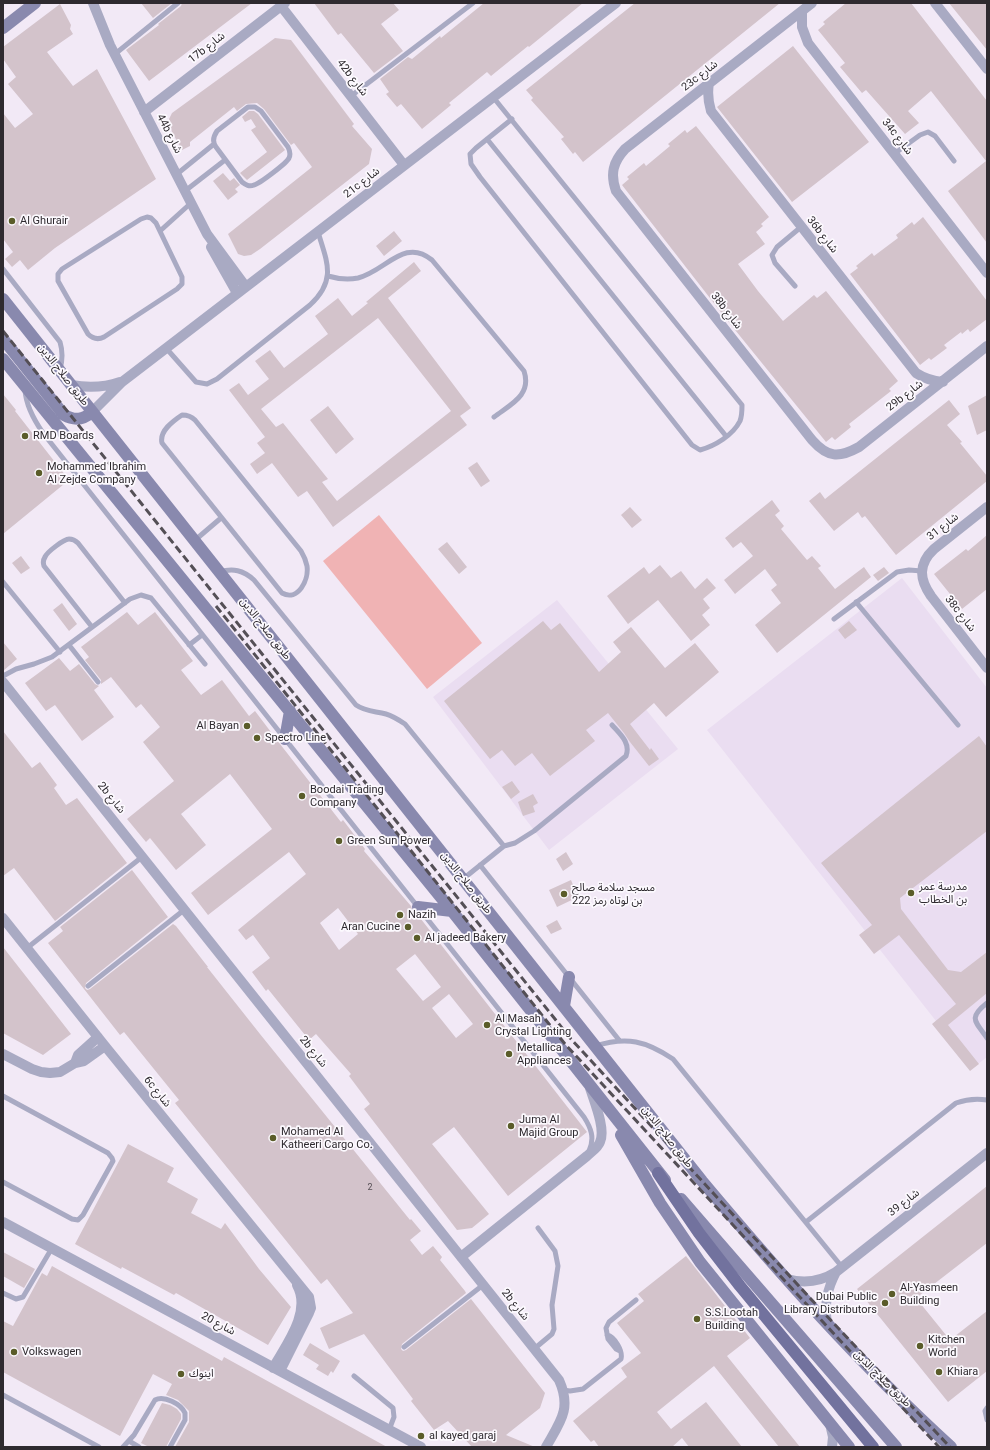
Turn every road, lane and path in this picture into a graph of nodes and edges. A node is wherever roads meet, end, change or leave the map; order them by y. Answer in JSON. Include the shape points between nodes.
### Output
{"nodes":[{"id":1,"x":35,"y":3,"type":"edge"},
{"id":2,"x":86,"y":3,"type":"edge"},
{"id":3,"x":93,"y":3,"type":"edge"},
{"id":4,"x":178,"y":3,"type":"edge"},
{"id":5,"x":473,"y":3,"type":"edge"},
{"id":6,"x":616,"y":3,"type":"edge"},
{"id":7,"x":812,"y":3,"type":"edge"},
{"id":8,"x":935,"y":3,"type":"edge"},
{"id":9,"x":283,"y":4,"type":"edge"},
{"id":10,"x":802,"y":11,"type":"junction"},
{"id":11,"x":3,"y":28,"type":"edge"},
{"id":12,"x":112,"y":49,"type":"junction"},
{"id":13,"x":987,"y":70,"type":"edge"},
{"id":14,"x":709,"y":84,"type":"junction"},
{"id":15,"x":351,"y":96,"type":"junction"},
{"id":16,"x":493,"y":97,"type":"junction"},
{"id":17,"x":144,"y":112,"type":"junction"},
{"id":18,"x":512,"y":119,"type":"junction"},
{"id":19,"x":487,"y":139,"type":"junction"},
{"id":20,"x":214,"y":144,"type":"junction"},
{"id":21,"x":894,"y":154,"type":"junction"},
{"id":22,"x":225,"y":160,"type":"junction"},
{"id":23,"x":954,"y":161,"type":"dead end"},
{"id":24,"x":404,"y":165,"type":"junction"},
{"id":25,"x":177,"y":174,"type":"junction"},
{"id":26,"x":612,"y":174,"type":"joint"},
{"id":27,"x":185,"y":191,"type":"junction"},
{"id":28,"x":191,"y":203,"type":"junction"},
{"id":29,"x":801,"y":227,"type":"junction"},
{"id":30,"x":160,"y":231,"type":"junction"},
{"id":31,"x":318,"y":232,"type":"junction"},
{"id":32,"x":207,"y":234,"type":"junction"},
{"id":33,"x":3,"y":269,"type":"edge"},
{"id":34,"x":987,"y":273,"type":"edge"},
{"id":35,"x":328,"y":276,"type":"junction"},
{"id":36,"x":795,"y":286,"type":"dead end"},
{"id":37,"x":246,"y":287,"type":"junction"},
{"id":38,"x":237,"y":293,"type":"junction"},
{"id":39,"x":3,"y":299,"type":"edge"},
{"id":40,"x":3,"y":339,"type":"edge"},
{"id":41,"x":987,"y":346,"type":"edge"},
{"id":42,"x":166,"y":348,"type":"junction"},
{"id":43,"x":3,"y":359,"type":"edge"},
{"id":44,"x":59,"y":370,"type":"junction"},
{"id":45,"x":122,"y":382,"type":"junction"},
{"id":46,"x":943,"y":382,"type":"junction"},
{"id":47,"x":24,"y":385,"type":"junction"},
{"id":48,"x":71,"y":385,"type":"junction"},
{"id":49,"x":92,"y":412,"type":"junction"},
{"id":50,"x":494,"y":417,"type":"dead end"},
{"id":51,"x":726,"y":436,"type":"junction"},
{"id":52,"x":833,"y":455,"type":"joint"},
{"id":53,"x":987,"y":507,"type":"edge"},
{"id":54,"x":221,"y":518,"type":"junction"},
{"id":55,"x":194,"y":541,"type":"junction"},
{"id":56,"x":922,"y":571,"type":"junction"},
{"id":57,"x":219,"y":572,"type":"junction"},
{"id":58,"x":3,"y":582,"type":"edge"},
{"id":59,"x":856,"y":602,"type":"junction"},
{"id":60,"x":125,"y":603,"type":"junction"},
{"id":61,"x":834,"y":618,"type":"dead end"},
{"id":62,"x":92,"y":627,"type":"junction"},
{"id":63,"x":202,"y":635,"type":"junction"},
{"id":64,"x":69,"y":645,"type":"junction"},
{"id":65,"x":190,"y":645,"type":"junction"},
{"id":66,"x":60,"y":652,"type":"junction"},
{"id":67,"x":205,"y":664,"type":"dead end"},
{"id":68,"x":987,"y":668,"type":"edge"},
{"id":69,"x":3,"y":676,"type":"edge"},
{"id":70,"x":3,"y":682,"type":"edge"},
{"id":71,"x":98,"y":682,"type":"dead end"},
{"id":72,"x":290,"y":711,"type":"junction"},
{"id":73,"x":612,"y":725,"type":"dead end"},
{"id":74,"x":958,"y":725,"type":"dead end"},
{"id":75,"x":285,"y":739,"type":"junction"},
{"id":76,"x":504,"y":846,"type":"junction"},
{"id":77,"x":142,"y":857,"type":"junction"},
{"id":78,"x":480,"y":865,"type":"junction"},
{"id":79,"x":463,"y":878,"type":"junction"},
{"id":80,"x":418,"y":907,"type":"junction"},
{"id":81,"x":184,"y":910,"type":"junction"},
{"id":82,"x":452,"y":911,"type":"junction"},
{"id":83,"x":3,"y":918,"type":"edge"},
{"id":84,"x":27,"y":948,"type":"junction"},
{"id":85,"x":569,"y":977,"type":"junction"},
{"id":86,"x":88,"y":986,"type":"dead end"},
{"id":87,"x":987,"y":1003,"type":"edge"},
{"id":88,"x":564,"y":1006,"type":"junction"},
{"id":89,"x":98,"y":1037,"type":"junction"},
{"id":90,"x":987,"y":1038,"type":"edge"},
{"id":91,"x":619,"y":1040,"type":"junction"},
{"id":92,"x":105,"y":1046,"type":"junction"},
{"id":93,"x":595,"y":1046,"type":"junction"},
{"id":94,"x":3,"y":1054,"type":"edge"},
{"id":95,"x":76,"y":1063,"type":"junction"},
{"id":96,"x":590,"y":1086,"type":"junction"},
{"id":97,"x":3,"y":1096,"type":"edge"},
{"id":98,"x":987,"y":1100,"type":"edge"},
{"id":99,"x":609,"y":1110,"type":"junction"},
{"id":100,"x":987,"y":1153,"type":"edge"},
{"id":101,"x":587,"y":1156,"type":"junction"},
{"id":102,"x":658,"y":1174,"type":"junction"},
{"id":103,"x":3,"y":1182,"type":"edge"},
{"id":104,"x":3,"y":1222,"type":"edge"},
{"id":105,"x":806,"y":1222,"type":"junction"},
{"id":106,"x":538,"y":1228,"type":"dead end"},
{"id":107,"x":52,"y":1248,"type":"junction"},
{"id":108,"x":461,"y":1257,"type":"junction"},
{"id":109,"x":839,"y":1269,"type":"junction"},
{"id":110,"x":787,"y":1279,"type":"junction"},
{"id":111,"x":483,"y":1285,"type":"junction"},
{"id":112,"x":3,"y":1293,"type":"edge"},
{"id":113,"x":636,"y":1300,"type":"dead end"},
{"id":114,"x":827,"y":1323,"type":"junction"},
{"id":115,"x":404,"y":1347,"type":"dead end"},
{"id":116,"x":534,"y":1349,"type":"junction"},
{"id":117,"x":276,"y":1369,"type":"junction"},
{"id":118,"x":354,"y":1376,"type":"dead end"},
{"id":119,"x":563,"y":1390,"type":"junction"},
{"id":120,"x":3,"y":1395,"type":"edge"},
{"id":121,"x":987,"y":1408,"type":"edge"},
{"id":122,"x":987,"y":1420,"type":"edge"},
{"id":123,"x":830,"y":1424,"type":"junction"},
{"id":124,"x":389,"y":1430,"type":"junction"},
{"id":125,"x":129,"y":1441,"type":"junction"},
{"id":126,"x":99,"y":1447,"type":"edge"},
{"id":127,"x":123,"y":1447,"type":"edge"},
{"id":128,"x":139,"y":1447,"type":"edge"},
{"id":129,"x":170,"y":1447,"type":"edge"},
{"id":130,"x":421,"y":1447,"type":"edge"},
{"id":131,"x":546,"y":1447,"type":"edge"},
{"id":132,"x":832,"y":1447,"type":"edge"},
{"id":133,"x":850,"y":1447,"type":"edge"},
{"id":134,"x":873,"y":1447,"type":"edge"},
{"id":135,"x":896,"y":1447,"type":"edge"},
{"id":136,"x":951,"y":1447,"type":"edge"}],
"edges":[{"from":1,"to":11,"type":"main road"},
{"from":2,"to":12,"type":"street","name":"44b شارع"},
{"from":3,"to":12,"type":"street","name":"44b شارع"},
{"from":4,"to":12,"type":"lane"},
{"from":5,"to":15,"type":"lane"},
{"from":6,"to":16,"type":"street","name":"21c شارع"},
{"from":7,"to":10,"type":"street","name":"23c شارع"},
{"from":8,"to":13,"type":"street"},
{"from":9,"to":15,"type":"street","name":"42b شارع"},
{"from":9,"to":17,"type":"street","name":"17b شارع"},
{"from":10,"to":14,"type":"street","name":"23c شارع"},
{"from":10,"to":21,"type":"street","name":"34c شارع","via":[[802,27],[808,43]]},
{"from":12,"to":17,"type":"street","name":"44b شارع"},
{"from":14,"to":26,"type":"street","name":"23c شارع","via":[[625,150],[618,157]]},
{"from":14,"to":29,"type":"street","name":"36b شارع","via":[[707,93],[711,111]]},
{"from":15,"to":24,"type":"street","name":"42b شارع"},
{"from":16,"to":18,"type":"lane"},
{"from":16,"to":24,"type":"street","name":"21c شارع"},
{"from":17,"to":25,"type":"street","name":"44b شارع"},
{"from":18,"to":19,"type":"lane"},
{"from":18,"to":51,"type":"lane","via":[[742,405],[741,420]]},
{"from":19,"to":51,"type":"lane"},
{"from":19,"to":51,"type":"lane","via":[[470,154],[471,164],[692,445],[700,450]]},
{"from":20,"to":22,"type":"lane"},
{"from":20,"to":22,"type":"lane","via":[[213,137],[217,131],[248,107],[255,107],[261,111],[291,153],[286,162],[252,186],[242,182]]},
{"from":20,"to":25,"type":"lane"},
{"from":21,"to":23,"type":"lane","via":[[928,132],[936,136]]},
{"from":21,"to":34,"type":"street","name":"34c شارع"},
{"from":22,"to":27,"type":"lane"},
{"from":24,"to":31,"type":"street","name":"21c شارع"},
{"from":25,"to":27,"type":"street","name":"44b شارع"},
{"from":26,"to":52,"type":"street","name":"38b شارع","via":[[616,191],[812,440],[825,452]]},
{"from":27,"to":28,"type":"street","name":"44b شارع"},
{"from":28,"to":30,"type":"lane"},
{"from":28,"to":32,"type":"street","name":"44b شارع"},
{"from":29,"to":36,"type":"lane","via":[[777,247],[772,255],[775,263]]},
{"from":29,"to":46,"type":"street","name":"36b شارع","via":[[916,373],[928,380]]},
{"from":30,"to":30,"type":"lane","via":[[150,218],[140,219],[60,271],[58,282],[91,337],[104,337],[180,287],[182,277]]},
{"from":31,"to":35,"type":"lane","via":[[327,261]]},
{"from":31,"to":37,"type":"street","name":"21c شارع"},
{"from":32,"to":37,"type":"street","name":"44b شارع"},
{"from":32,"to":38,"type":"street","name":"44b شارع","via":[[213,251]]},
{"from":33,"to":44,"type":"lane","via":[[60,342],[63,361]]},
{"from":35,"to":42,"type":"lane","via":[[319,297],[212,382],[196,382]]},
{"from":35,"to":50,"type":"lane","via":[[338,279],[358,278],[373,272],[400,254],[418,251],[426,254],[524,371],[524,392],[520,398]]},
{"from":37,"to":38,"type":"street","name":"21c شارع"},
{"from":38,"to":42,"type":"street","name":"21c شارع"},
{"from":39,"to":44,"type":"main road","name":"طريق صلاح الدين"},
{"from":40,"to":49,"type":"main road","via":[[64,415],[79,420]]},
{"from":41,"to":46,"type":"street","name":"29b شارع"},
{"from":42,"to":45,"type":"street","name":"21c شارع"},
{"from":43,"to":47,"type":"main road"},
{"from":44,"to":48,"type":"main road","name":"طريق صلاح الدين"},
{"from":45,"to":48,"type":"street","name":"21c شارع","via":[[96,388]]},
{"from":45,"to":49,"type":"street","name":"21c شارع"},
{"from":46,"to":52,"type":"street","name":"29b شارع","via":[[859,447]]},
{"from":47,"to":63,"type":"lane","via":[[30,411],[42,433]]},
{"from":47,"to":72,"type":"main road"},
{"from":48,"to":49,"type":"main road","name":"طريق صلاح الدين"},
{"from":49,"to":55,"type":"main road","name":"طريق صلاح الدين"},
{"from":53,"to":56,"type":"street","name":"شارع 31","via":[[934,549],[924,562]]},
{"from":54,"to":54,"type":"lane","via":[[282,593],[290,596],[297,593],[307,574],[307,566],[301,551],[195,420],[187,415],[182,416],[165,430],[162,443]]},
{"from":54,"to":55,"type":"lane"},
{"from":55,"to":57,"type":"main road","name":"طريق صلاح الدين"},
{"from":56,"to":59,"type":"lane","via":[[897,572]]},
{"from":56,"to":68,"type":"street","name":"38c شارع","via":[[923,580],[931,596]]},
{"from":57,"to":76,"type":"lane","via":[[234,569],[254,580],[356,705],[368,711],[386,714],[405,724]]},
{"from":57,"to":79,"type":"main road","name":"طريق صلاح الدين"},
{"from":58,"to":66,"type":"lane"},
{"from":59,"to":61,"type":"lane"},
{"from":59,"to":74,"type":"lane"},
{"from":60,"to":62,"type":"lane"},
{"from":60,"to":62,"type":"lane","via":[[75,540],[68,539],[62,542],[45,556],[44,566]]},
{"from":60,"to":65,"type":"lane","via":[[140,595],[151,598]]},
{"from":62,"to":64,"type":"lane"},
{"from":63,"to":65,"type":"lane"},
{"from":63,"to":75,"type":"lane"},
{"from":64,"to":66,"type":"lane"},
{"from":64,"to":71,"type":"lane"},
{"from":65,"to":67,"type":"lane"},
{"from":66,"to":69,"type":"lane"},
{"from":70,"to":77,"type":"street","name":"2b شارع"},
{"from":72,"to":75,"type":"main road"},
{"from":72,"to":82,"type":"main road"},
{"from":73,"to":76,"type":"lane","via":[[627,744],[626,756],[530,834]]},
{"from":75,"to":80,"type":"lane"},
{"from":76,"to":78,"type":"lane"},
{"from":77,"to":81,"type":"street","name":"2b شارع"},
{"from":77,"to":84,"type":"lane"},
{"from":78,"to":79,"type":"lane"},
{"from":78,"to":85,"type":"lane"},
{"from":79,"to":88,"type":"main road","name":"طريق صلاح الدين"},
{"from":80,"to":82,"type":"main road"},
{"from":80,"to":101,"type":"lane","via":[[584,1117],[593,1136]]},
{"from":81,"to":86,"type":"lane"},
{"from":81,"to":108,"type":"street","name":"2b شارع"},
{"from":82,"to":96,"type":"main road"},
{"from":83,"to":84,"type":"street","name":"6c شارع"},
{"from":84,"to":89,"type":"street","name":"6c شارع"},
{"from":85,"to":88,"type":"main road"},
{"from":85,"to":91,"type":"lane"},
{"from":87,"to":90,"type":"lane","via":[[977,1012],[975,1019]]},
{"from":88,"to":93,"type":"main road","name":"طريق صلاح الدين"},
{"from":89,"to":92,"type":"street","name":"6c شارع"},
{"from":89,"to":95,"type":"street","via":[[78,1055]]},
{"from":91,"to":93,"type":"lane"},
{"from":91,"to":105,"type":"lane","via":[[638,1042],[656,1048],[673,1059]]},
{"from":92,"to":95,"type":"street","via":[[84,1061]]},
{"from":92,"to":117,"type":"street","name":"6c شارع","via":[[294,1280],[301,1297],[300,1315]]},
{"from":93,"to":110,"type":"main road","name":"طريق صلاح الدين","via":[[702,1181]]},
{"from":94,"to":95,"type":"street","via":[[32,1070],[41,1072],[60,1072]]},
{"from":96,"to":99,"type":"main road"},
{"from":96,"to":101,"type":"street","via":[[602,1133],[600,1142]]},
{"from":97,"to":103,"type":"lane","via":[[108,1153],[113,1160],[78,1220]]},
{"from":98,"to":105,"type":"lane","via":[[966,1099],[956,1103]]},
{"from":99,"to":102,"type":"main road"},
{"from":99,"to":123,"type":"main road","via":[[642,1173],[700,1262]]},
{"from":100,"to":109,"type":"street","name":"شارع 39"},
{"from":101,"to":108,"type":"street"},
{"from":102,"to":134,"type":"main road","via":[[740,1286]]},
{"from":102,"to":135,"type":"main road"},
{"from":104,"to":107,"type":"street","name":"شارع 20"},
{"from":105,"to":109,"type":"lane"},
{"from":106,"to":116,"type":"lane","via":[[555,1251],[558,1266],[552,1305],[554,1329],[552,1334]]},
{"from":107,"to":112,"type":"lane","via":[[23,1297],[16,1299]]},
{"from":107,"to":117,"type":"street","name":"شارع 20"},
{"from":108,"to":111,"type":"street","name":"2b شارع"},
{"from":109,"to":110,"type":"street","name":"شارع 39","via":[[818,1281],[797,1282]]},
{"from":109,"to":114,"type":"street","name":"شارع 39","via":[[831,1281],[825,1302]]},
{"from":110,"to":114,"type":"main road","name":"طريق صلاح الدين"},
{"from":111,"to":115,"type":"lane"},
{"from":111,"to":116,"type":"street","name":"2b شارع"},
{"from":113,"to":119,"type":"lane","via":[[607,1325],[607,1335],[619,1347],[621,1359],[588,1385],[576,1391]]},
{"from":114,"to":136,"type":"main road","name":"طريق صلاح الدين"},
{"from":116,"to":119,"type":"street","name":"2b شارع","via":[[559,1380]]},
{"from":117,"to":124,"type":"street","name":"شارع 20"},
{"from":118,"to":124,"type":"lane","via":[[393,1408],[394,1417]]},
{"from":119,"to":131,"type":"street","name":"2b شارع","via":[[564,1413]]},
{"from":120,"to":126,"type":"lane"},
{"from":121,"to":122,"type":"lane"},
{"from":123,"to":132,"type":"street"},
{"from":123,"to":133,"type":"main road"},
{"from":124,"to":130,"type":"street","name":"شارع 20"},
{"from":125,"to":127,"type":"lane"},
{"from":125,"to":128,"type":"lane"},
{"from":125,"to":129,"type":"lane","via":[[155,1400],[163,1398],[186,1413],[185,1420]]}]}
